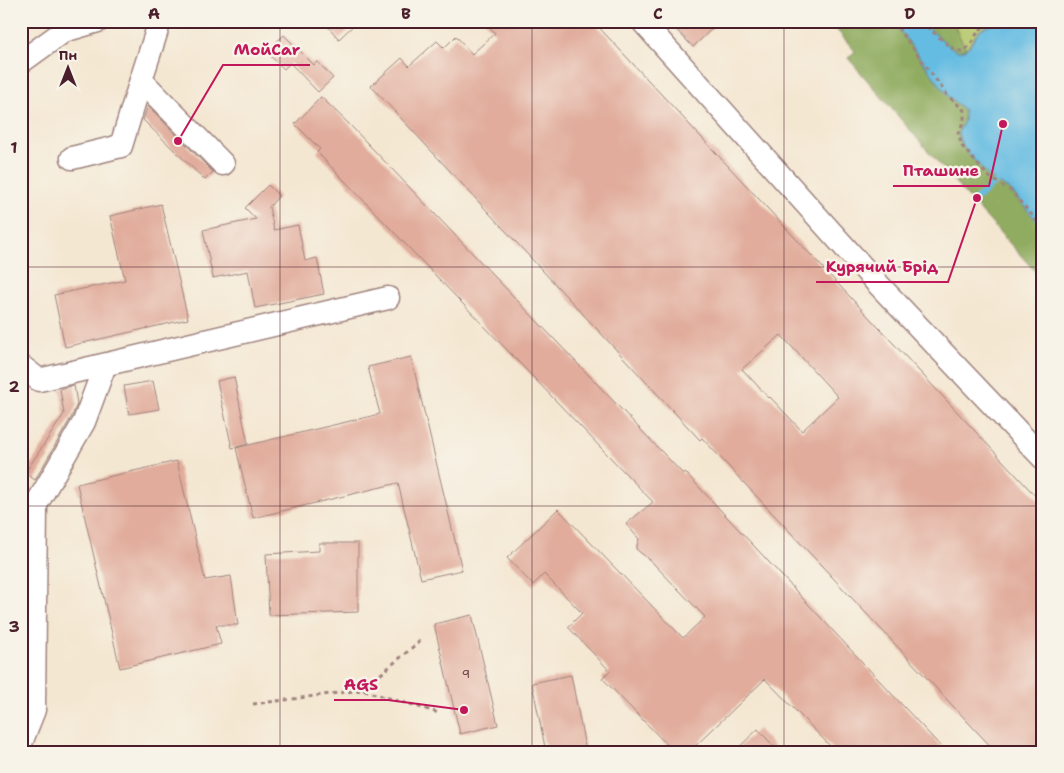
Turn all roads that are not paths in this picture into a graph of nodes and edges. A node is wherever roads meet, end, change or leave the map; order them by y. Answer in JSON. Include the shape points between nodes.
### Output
{"nodes":[{"id":1,"x":98,"y":21,"type":"edge"},
{"id":2,"x":160,"y":21,"type":"edge"},
{"id":3,"x":642,"y":21,"type":"edge"},
{"id":4,"x":21,"y":62,"type":"edge"},
{"id":5,"x":142,"y":80,"type":"junction"},
{"id":6,"x":72,"y":158,"type":"dead end"},
{"id":7,"x":223,"y":164,"type":"dead end"},
{"id":8,"x":388,"y":298,"type":"dead end"},
{"id":9,"x":105,"y":365,"type":"junction"},
{"id":10,"x":21,"y":366,"type":"edge"},
{"id":11,"x":1043,"y":458,"type":"edge"},
{"id":12,"x":21,"y":743,"type":"edge"}],
"edges":[{"from":1,"to":4,"type":"lane","via":[[64,31]]},
{"from":2,"to":5,"type":"lane"},
{"from":3,"to":11,"type":"lane","via":[[876,282]]},
{"from":5,"to":6,"type":"lane","via":[[121,146]]},
{"from":5,"to":7,"type":"lane"},
{"from":8,"to":9,"type":"lane"},
{"from":9,"to":10,"type":"lane","via":[[40,380]]},
{"from":9,"to":12,"type":"lane","via":[[84,422],[36,505],[34,710]]}]}
